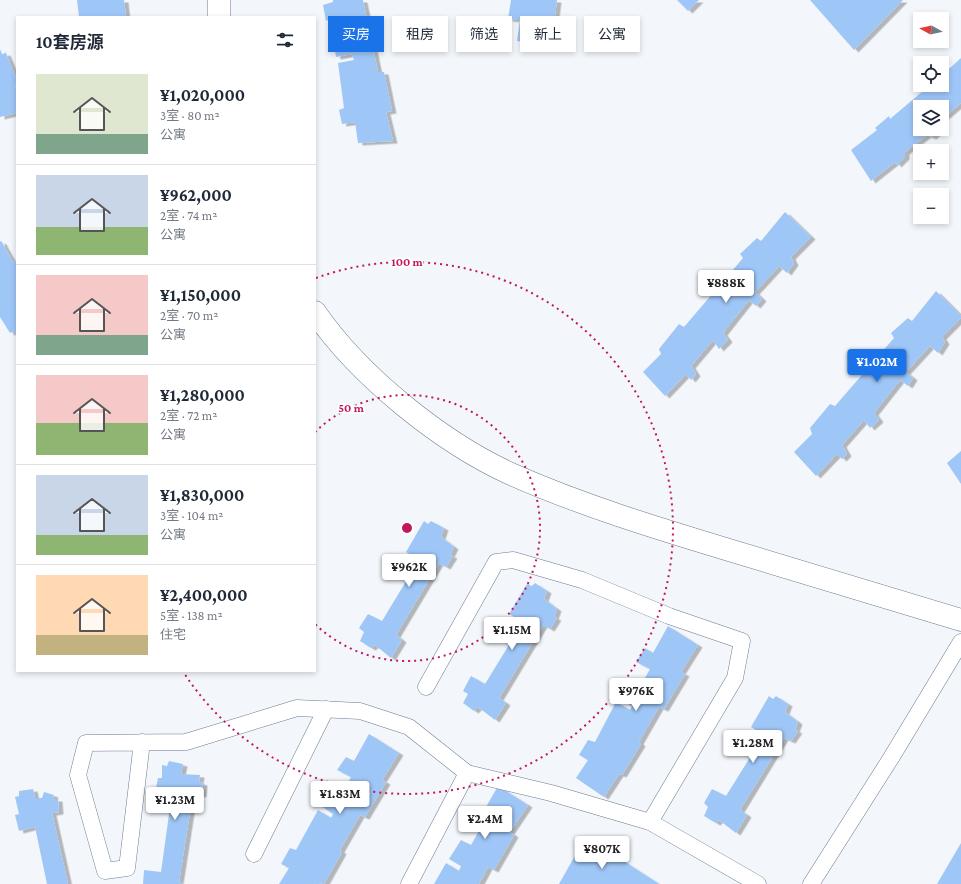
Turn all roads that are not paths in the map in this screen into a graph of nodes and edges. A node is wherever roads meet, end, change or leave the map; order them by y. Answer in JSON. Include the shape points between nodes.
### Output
{"nodes":[{"id":1,"x":219,"y":0,"type":"edge"},
{"id":2,"x":219,"y":16,"type":"edge"},
{"id":3,"x":316,"y":313,"type":"edge"},
{"id":4,"x":961,"y":620,"type":"edge"},
{"id":5,"x":961,"y":642,"type":"edge"},
{"id":6,"x":426,"y":687,"type":"dead end"},
{"id":7,"x":326,"y":709,"type":"junction"},
{"id":8,"x":142,"y":742,"type":"junction"},
{"id":9,"x":467,"y":773,"type":"junction"},
{"id":10,"x":650,"y":822,"type":"junction"},
{"id":11,"x":254,"y":854,"type":"dead end"},
{"id":12,"x":409,"y":884,"type":"edge"},
{"id":13,"x":758,"y":884,"type":"edge"},
{"id":14,"x":811,"y":884,"type":"edge"}],
"edges":[{"from":1,"to":2,"type":"street"},
{"from":3,"to":4,"type":"street","via":[[345,350],[410,410],[455,442],[510,473],[594,506],[693,539]]},
{"from":5,"to":14,"type":"street"},
{"from":6,"to":10,"type":"street","via":[[496,562],[513,560],[582,580],[669,616],[742,641],[735,678]]},
{"from":7,"to":8,"type":"street","via":[[297,708],[186,742]]},
{"from":7,"to":9,"type":"street","via":[[360,710],[409,727]]},
{"from":7,"to":11,"type":"street"},
{"from":8,"to":8,"type":"street","via":[[127,868],[105,872],[78,775],[86,743]]},
{"from":9,"to":10,"type":"street","via":[[550,793]]},
{"from":9,"to":12,"type":"street"},
{"from":10,"to":13,"type":"street"}]}
